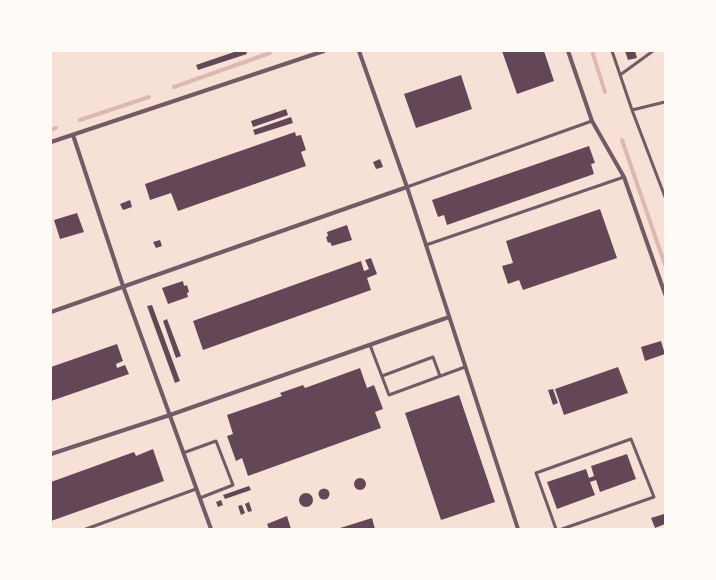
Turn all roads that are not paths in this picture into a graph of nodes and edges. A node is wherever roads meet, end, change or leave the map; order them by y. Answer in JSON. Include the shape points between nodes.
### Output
{"nodes":[{"id":1,"x":324,"y":51,"type":"edge"},
{"id":2,"x":359,"y":51,"type":"edge"},
{"id":3,"x":568,"y":51,"type":"edge"},
{"id":4,"x":612,"y":51,"type":"edge"},
{"id":5,"x":653,"y":51,"type":"edge"},
{"id":6,"x":620,"y":75,"type":"junction"},
{"id":7,"x":665,"y":102,"type":"edge"},
{"id":8,"x":632,"y":110,"type":"junction"},
{"id":9,"x":592,"y":121,"type":"junction"},
{"id":10,"x":73,"y":135,"type":"junction"},
{"id":11,"x":51,"y":142,"type":"edge"},
{"id":12,"x":624,"y":177,"type":"junction"},
{"id":13,"x":407,"y":187,"type":"junction"},
{"id":14,"x":665,"y":197,"type":"edge"},
{"id":15,"x":426,"y":245,"type":"junction"},
{"id":16,"x":123,"y":286,"type":"junction"},
{"id":17,"x":665,"y":294,"type":"edge"},
{"id":18,"x":51,"y":312,"type":"edge"},
{"id":19,"x":449,"y":317,"type":"junction"},
{"id":20,"x":370,"y":345,"type":"junction"},
{"id":21,"x":465,"y":367,"type":"junction"},
{"id":22,"x":382,"y":376,"type":"junction"},
{"id":23,"x":440,"y":376,"type":"junction"},
{"id":24,"x":170,"y":415,"type":"junction"},
{"id":25,"x":183,"y":453,"type":"junction"},
{"id":26,"x":51,"y":454,"type":"edge"},
{"id":27,"x":196,"y":489,"type":"junction"},
{"id":28,"x":200,"y":498,"type":"junction"},
{"id":29,"x":86,"y":529,"type":"edge"},
{"id":30,"x":211,"y":529,"type":"edge"},
{"id":31,"x":518,"y":529,"type":"edge"},
{"id":32,"x":556,"y":529,"type":"edge"},
{"id":33,"x":562,"y":529,"type":"edge"}],
"edges":[{"from":1,"to":10,"type":"street"},
{"from":2,"to":13,"type":"street"},
{"from":3,"to":9,"type":"street"},
{"from":4,"to":6,"type":"lane"},
{"from":5,"to":6,"type":"lane"},
{"from":6,"to":8,"type":"lane"},
{"from":7,"to":8,"type":"lane"},
{"from":8,"to":14,"type":"lane"},
{"from":9,"to":12,"type":"street"},
{"from":9,"to":13,"type":"lane"},
{"from":10,"to":11,"type":"street"},
{"from":10,"to":16,"type":"street"},
{"from":12,"to":15,"type":"lane"},
{"from":12,"to":17,"type":"street"},
{"from":13,"to":15,"type":"street"},
{"from":13,"to":16,"type":"street"},
{"from":15,"to":19,"type":"street"},
{"from":16,"to":18,"type":"street"},
{"from":16,"to":24,"type":"street"},
{"from":19,"to":20,"type":"street"},
{"from":19,"to":21,"type":"street"},
{"from":20,"to":22,"type":"lane"},
{"from":20,"to":24,"type":"street"},
{"from":21,"to":23,"type":"lane"},
{"from":21,"to":31,"type":"street"},
{"from":22,"to":23,"type":"lane","via":[[389,395]]},
{"from":22,"to":23,"type":"lane","via":[[433,356]]},
{"from":24,"to":25,"type":"street"},
{"from":24,"to":26,"type":"street"},
{"from":25,"to":27,"type":"street"},
{"from":25,"to":28,"type":"lane","via":[[216,440],[233,485]]},
{"from":27,"to":28,"type":"street"},
{"from":27,"to":29,"type":"lane"},
{"from":28,"to":30,"type":"street"},
{"from":32,"to":33,"type":"lane","via":[[536,473],[631,439],[654,497]]}]}
